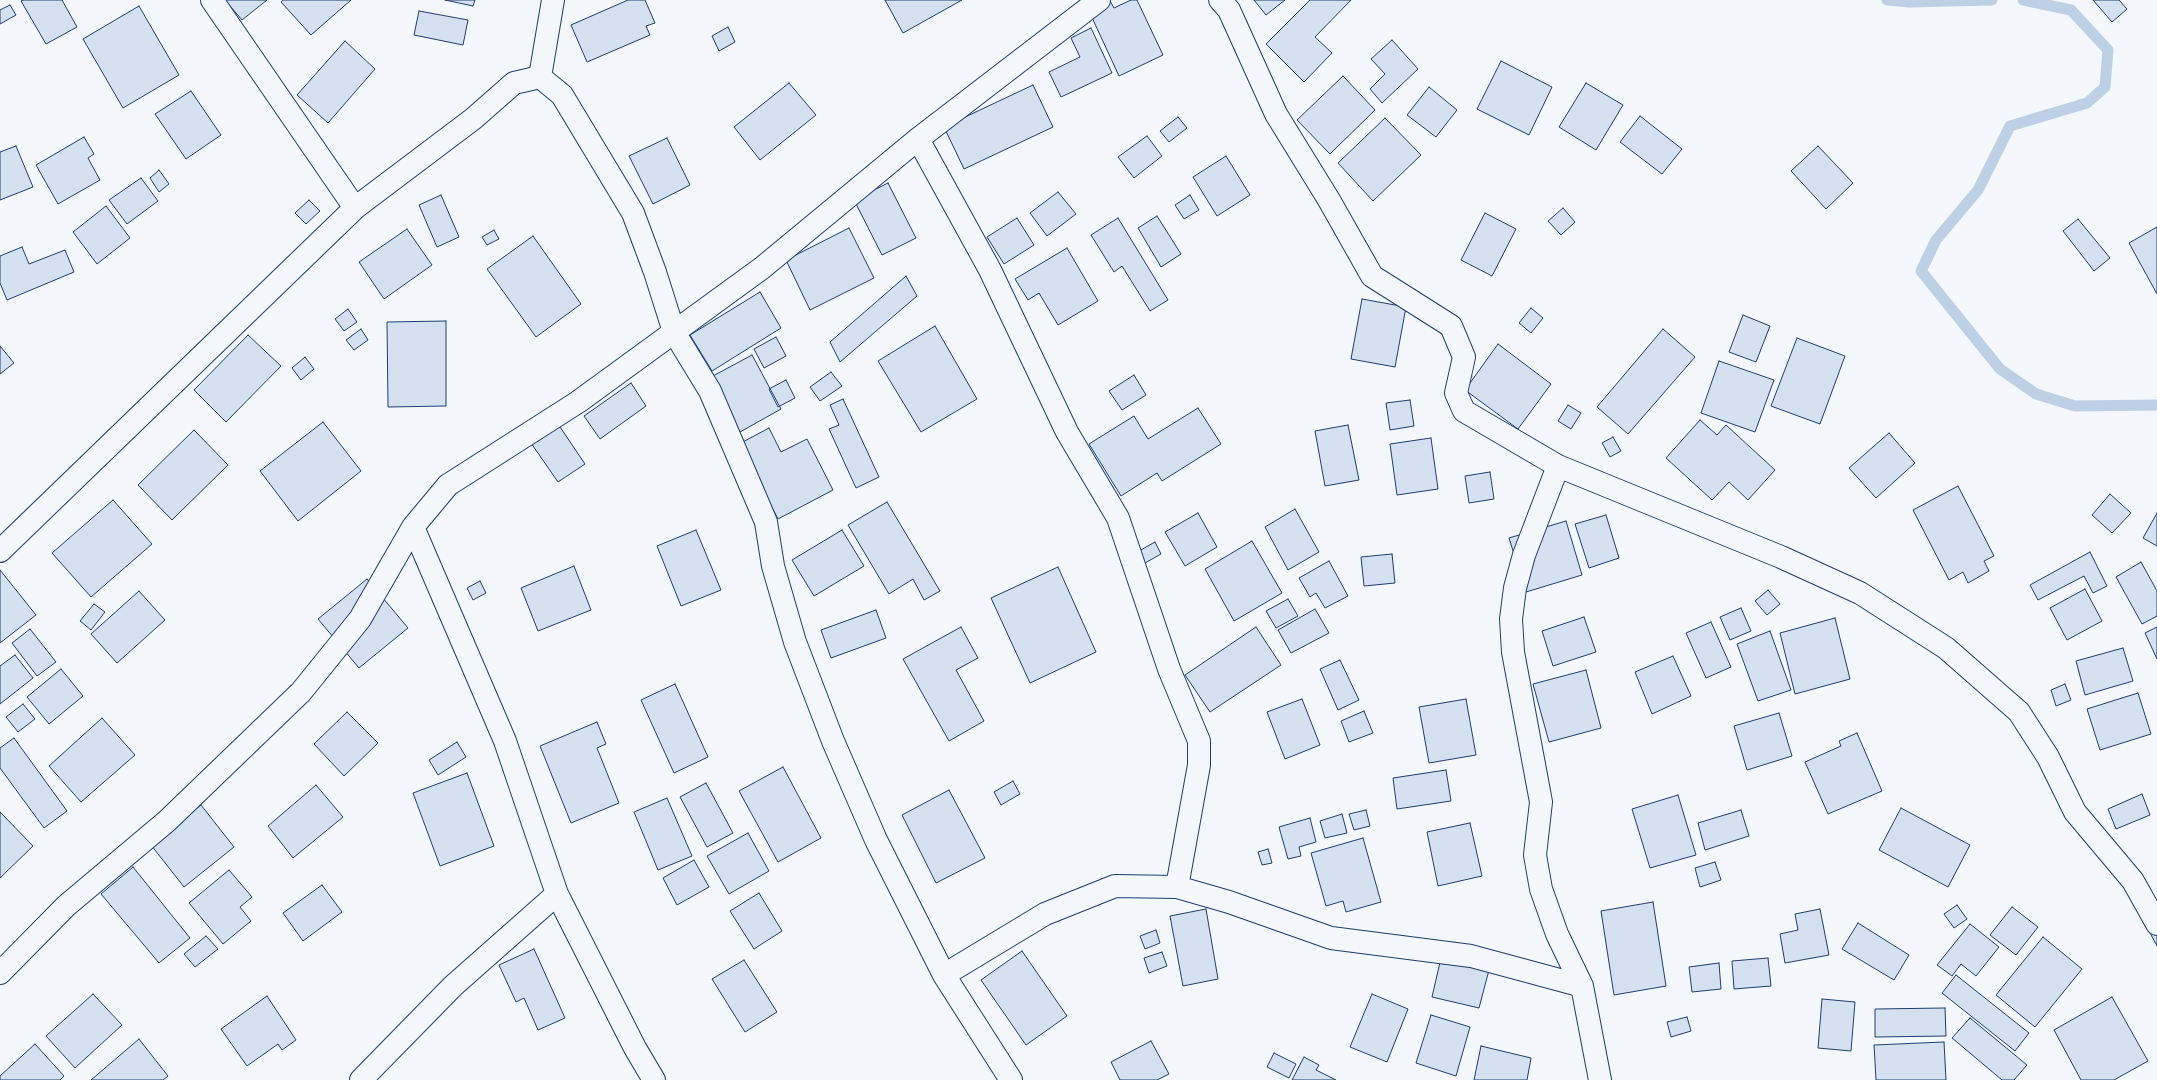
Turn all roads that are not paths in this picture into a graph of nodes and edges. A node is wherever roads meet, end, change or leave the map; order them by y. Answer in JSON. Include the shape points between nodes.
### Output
{"nodes":[{"id":1,"x":212,"y":0,"type":"edge"},
{"id":2,"x":553,"y":0,"type":"edge"},
{"id":3,"x":1098,"y":0,"type":"edge"},
{"id":4,"x":1220,"y":0,"type":"edge"},
{"id":5,"x":540,"y":77,"type":"junction"},
{"id":6,"x":918,"y":139,"type":"junction"},
{"id":7,"x":355,"y":208,"type":"junction"},
{"id":8,"x":674,"y":332,"type":"junction"},
{"id":9,"x":1558,"y":466,"type":"junction"},
{"id":10,"x":413,"y":527,"type":"junction"},
{"id":11,"x":0,"y":551,"type":"edge"},
{"id":12,"x":1176,"y":887,"type":"junction"},
{"id":13,"x":557,"y":894,"type":"junction"},
{"id":14,"x":2157,"y":924,"type":"edge"},
{"id":15,"x":0,"y":973,"type":"edge"},
{"id":16,"x":944,"y":975,"type":"junction"},
{"id":17,"x":1582,"y":986,"type":"junction"},
{"id":18,"x":361,"y":1080,"type":"edge"},
{"id":19,"x":654,"y":1080,"type":"edge"},
{"id":20,"x":1011,"y":1080,"type":"edge"},
{"id":21,"x":1600,"y":1080,"type":"edge"}],
"edges":[{"from":1,"to":7,"type":"street"},
{"from":2,"to":5,"type":"street"},
{"from":3,"to":6,"type":"street"},
{"from":4,"to":9,"type":"street","via":[[1229,10],[1276,114],[1372,276],[1451,326],[1464,357],[1456,393],[1464,412]]},
{"from":5,"to":7,"type":"street","via":[[514,83],[473,119]]},
{"from":5,"to":8,"type":"street","via":[[562,95],[633,214]]},
{"from":6,"to":8,"type":"street","via":[[762,268]]},
{"from":6,"to":12,"type":"street","via":[[990,270],[1067,432],[1118,518],[1169,669],[1198,741],[1199,765]]},
{"from":7,"to":11,"type":"street"},
{"from":8,"to":10,"type":"street","via":[[578,402],[448,485]]},
{"from":8,"to":16,"type":"street","via":[[710,391],[766,522],[773,566],[795,642],[833,741],[876,840]]},
{"from":9,"to":14,"type":"street","via":[[1774,554],[1860,593],[1946,648],[2019,712],[2048,756],[2075,812],[2133,881]]},
{"from":9,"to":17,"type":"street","via":[[1524,555],[1515,588],[1511,625],[1513,652],[1541,802],[1535,855],[1541,889],[1557,934]]},
{"from":10,"to":13,"type":"street","via":[[505,741]]},
{"from":10,"to":15,"type":"street","via":[[360,619],[301,692],[167,821],[66,906]]},
{"from":12,"to":16,"type":"street","via":[[1115,886],[1045,914]]},
{"from":12,"to":17,"type":"street","via":[[1229,902],[1331,938],[1472,956]]},
{"from":13,"to":18,"type":"street","via":[[453,986]]},
{"from":13,"to":19,"type":"street","via":[[635,1048]]},
{"from":16,"to":20,"type":"street"},
{"from":17,"to":21,"type":"street"}]}
